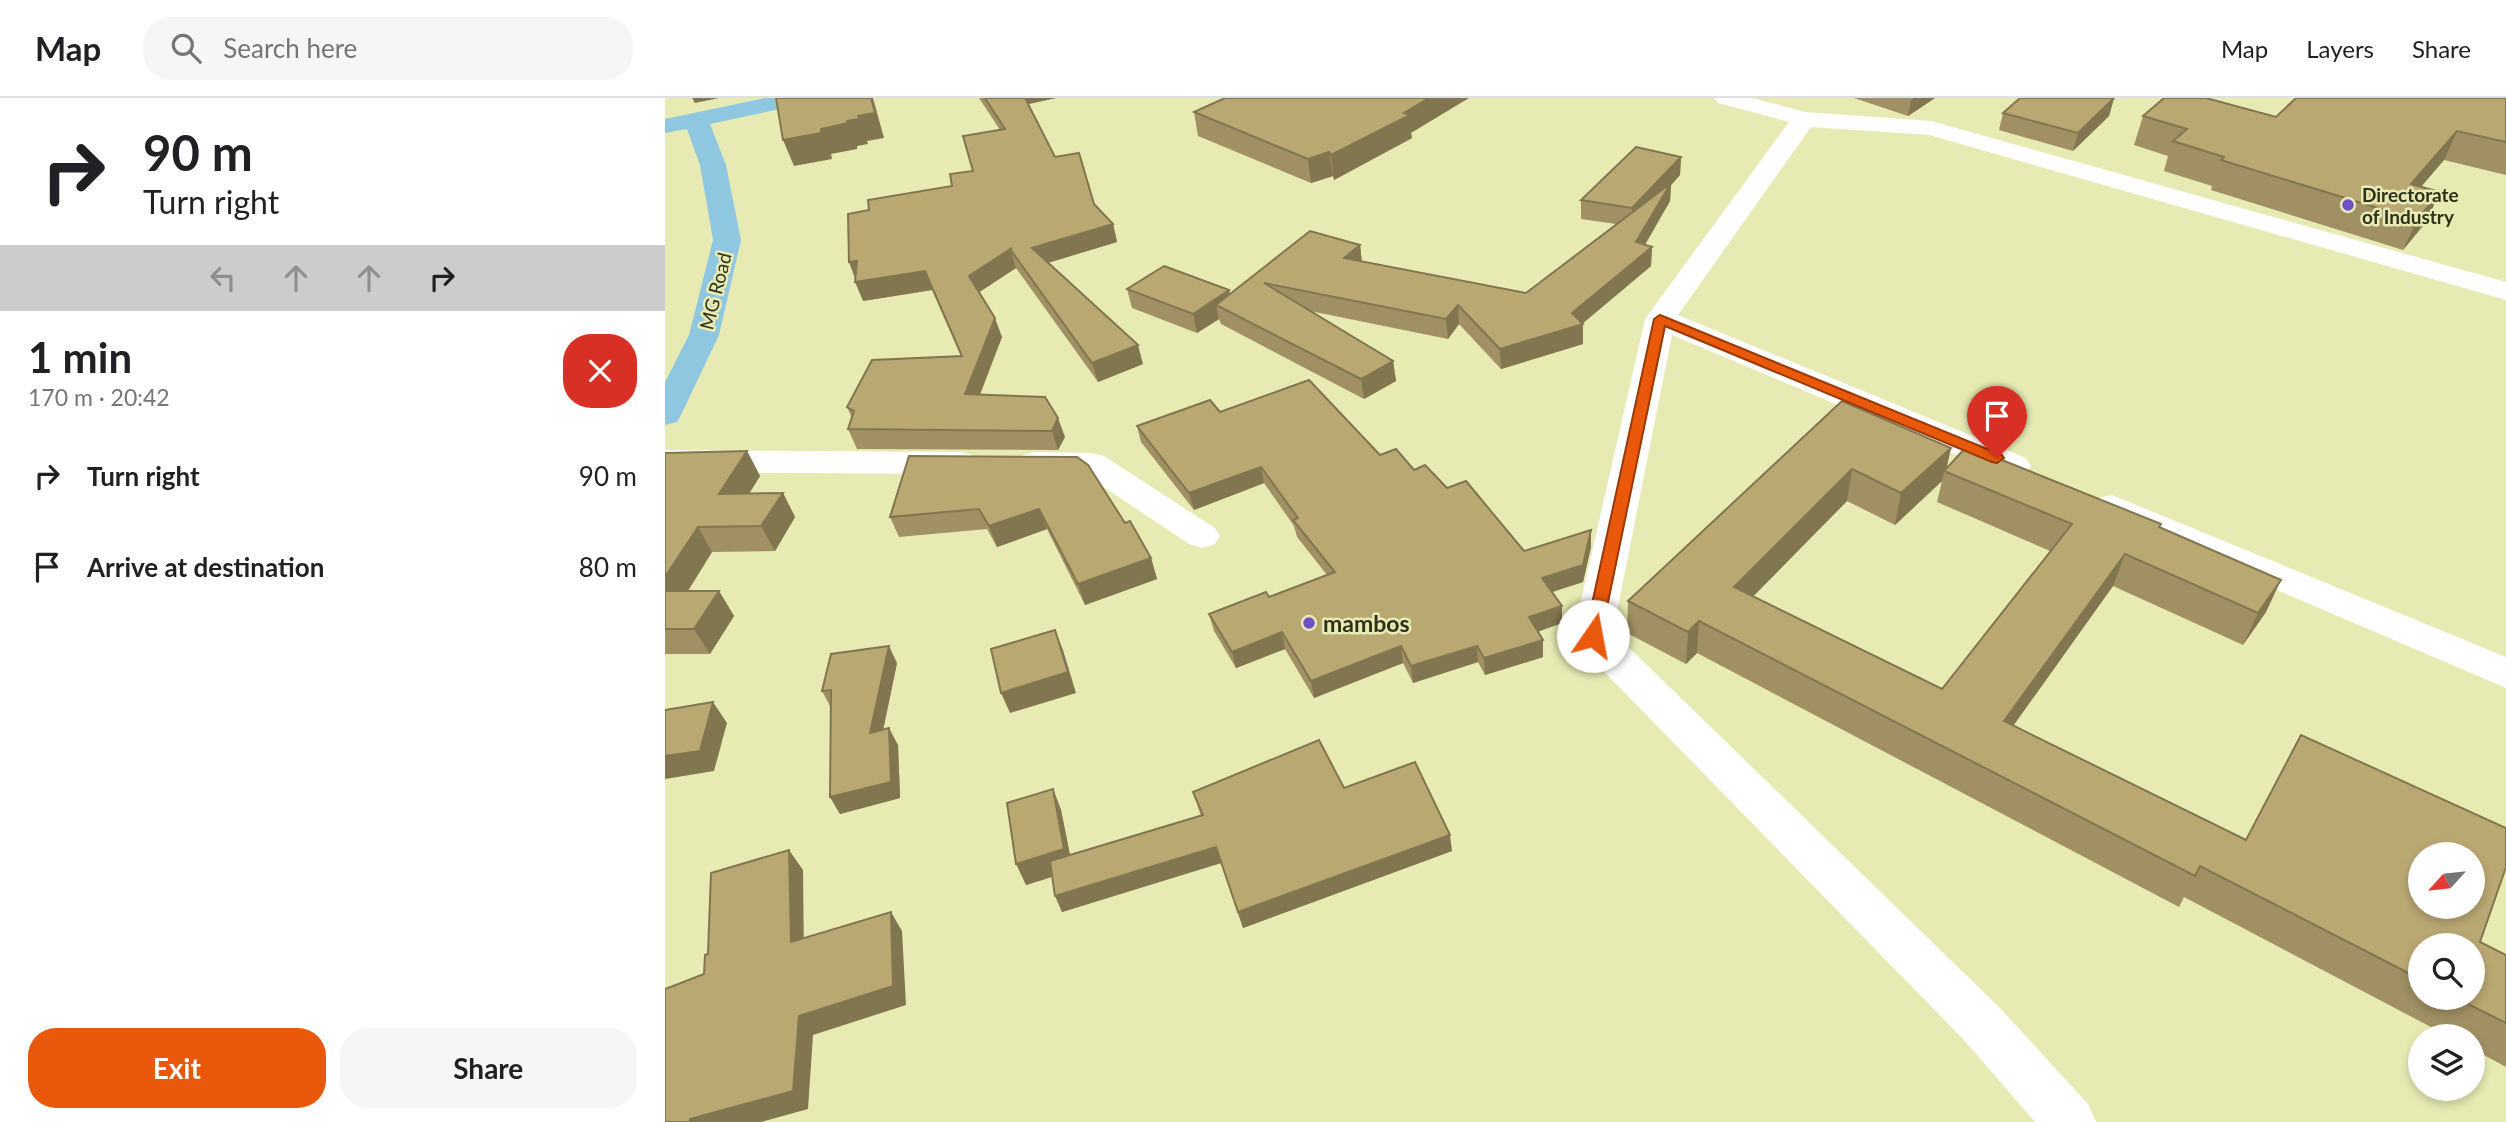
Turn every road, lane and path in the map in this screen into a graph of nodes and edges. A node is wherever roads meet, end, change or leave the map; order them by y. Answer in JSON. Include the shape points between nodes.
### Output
{"nodes":[{"id":1,"x":800,"y":98,"type":"edge"},
{"id":2,"x":1726,"y":98,"type":"edge"},
{"id":3,"x":665,"y":99,"type":"edge"},
{"id":4,"x":1804,"y":119,"type":"junction"},
{"id":5,"x":696,"y":120,"type":"junction"},
{"id":6,"x":665,"y":126,"type":"edge"},
{"id":7,"x":2506,"y":291,"type":"edge"},
{"id":8,"x":1660,"y":319,"type":"junction"},
{"id":9,"x":665,"y":415,"type":"edge"},
{"id":10,"x":665,"y":461,"type":"edge"},
{"id":11,"x":2048,"y":480,"type":"edge"},
{"id":12,"x":2087,"y":496,"type":"edge"},
{"id":13,"x":1202,"y":536,"type":"dead end"},
{"id":14,"x":2506,"y":673,"type":"edge"},
{"id":15,"x":2069,"y":1122,"type":"edge"}],
"edges":[{"from":1,"to":5,"type":"main road"},
{"from":2,"to":4,"type":"street"},
{"from":3,"to":5,"type":"main road"},
{"from":4,"to":7,"type":"street","via":[[1931,128]]},
{"from":4,"to":8,"type":"street"},
{"from":5,"to":6,"type":"main road"},
{"from":5,"to":9,"type":"main road","name":"MG Road","via":[[713,165],[727,240],[704,335]]},
{"from":8,"to":11,"type":"street"},
{"from":8,"to":15,"type":"street","via":[[1593,636],[1982,1024]]},
{"from":10,"to":13,"type":"street","via":[[1092,464]]},
{"from":12,"to":14,"type":"street"}]}
